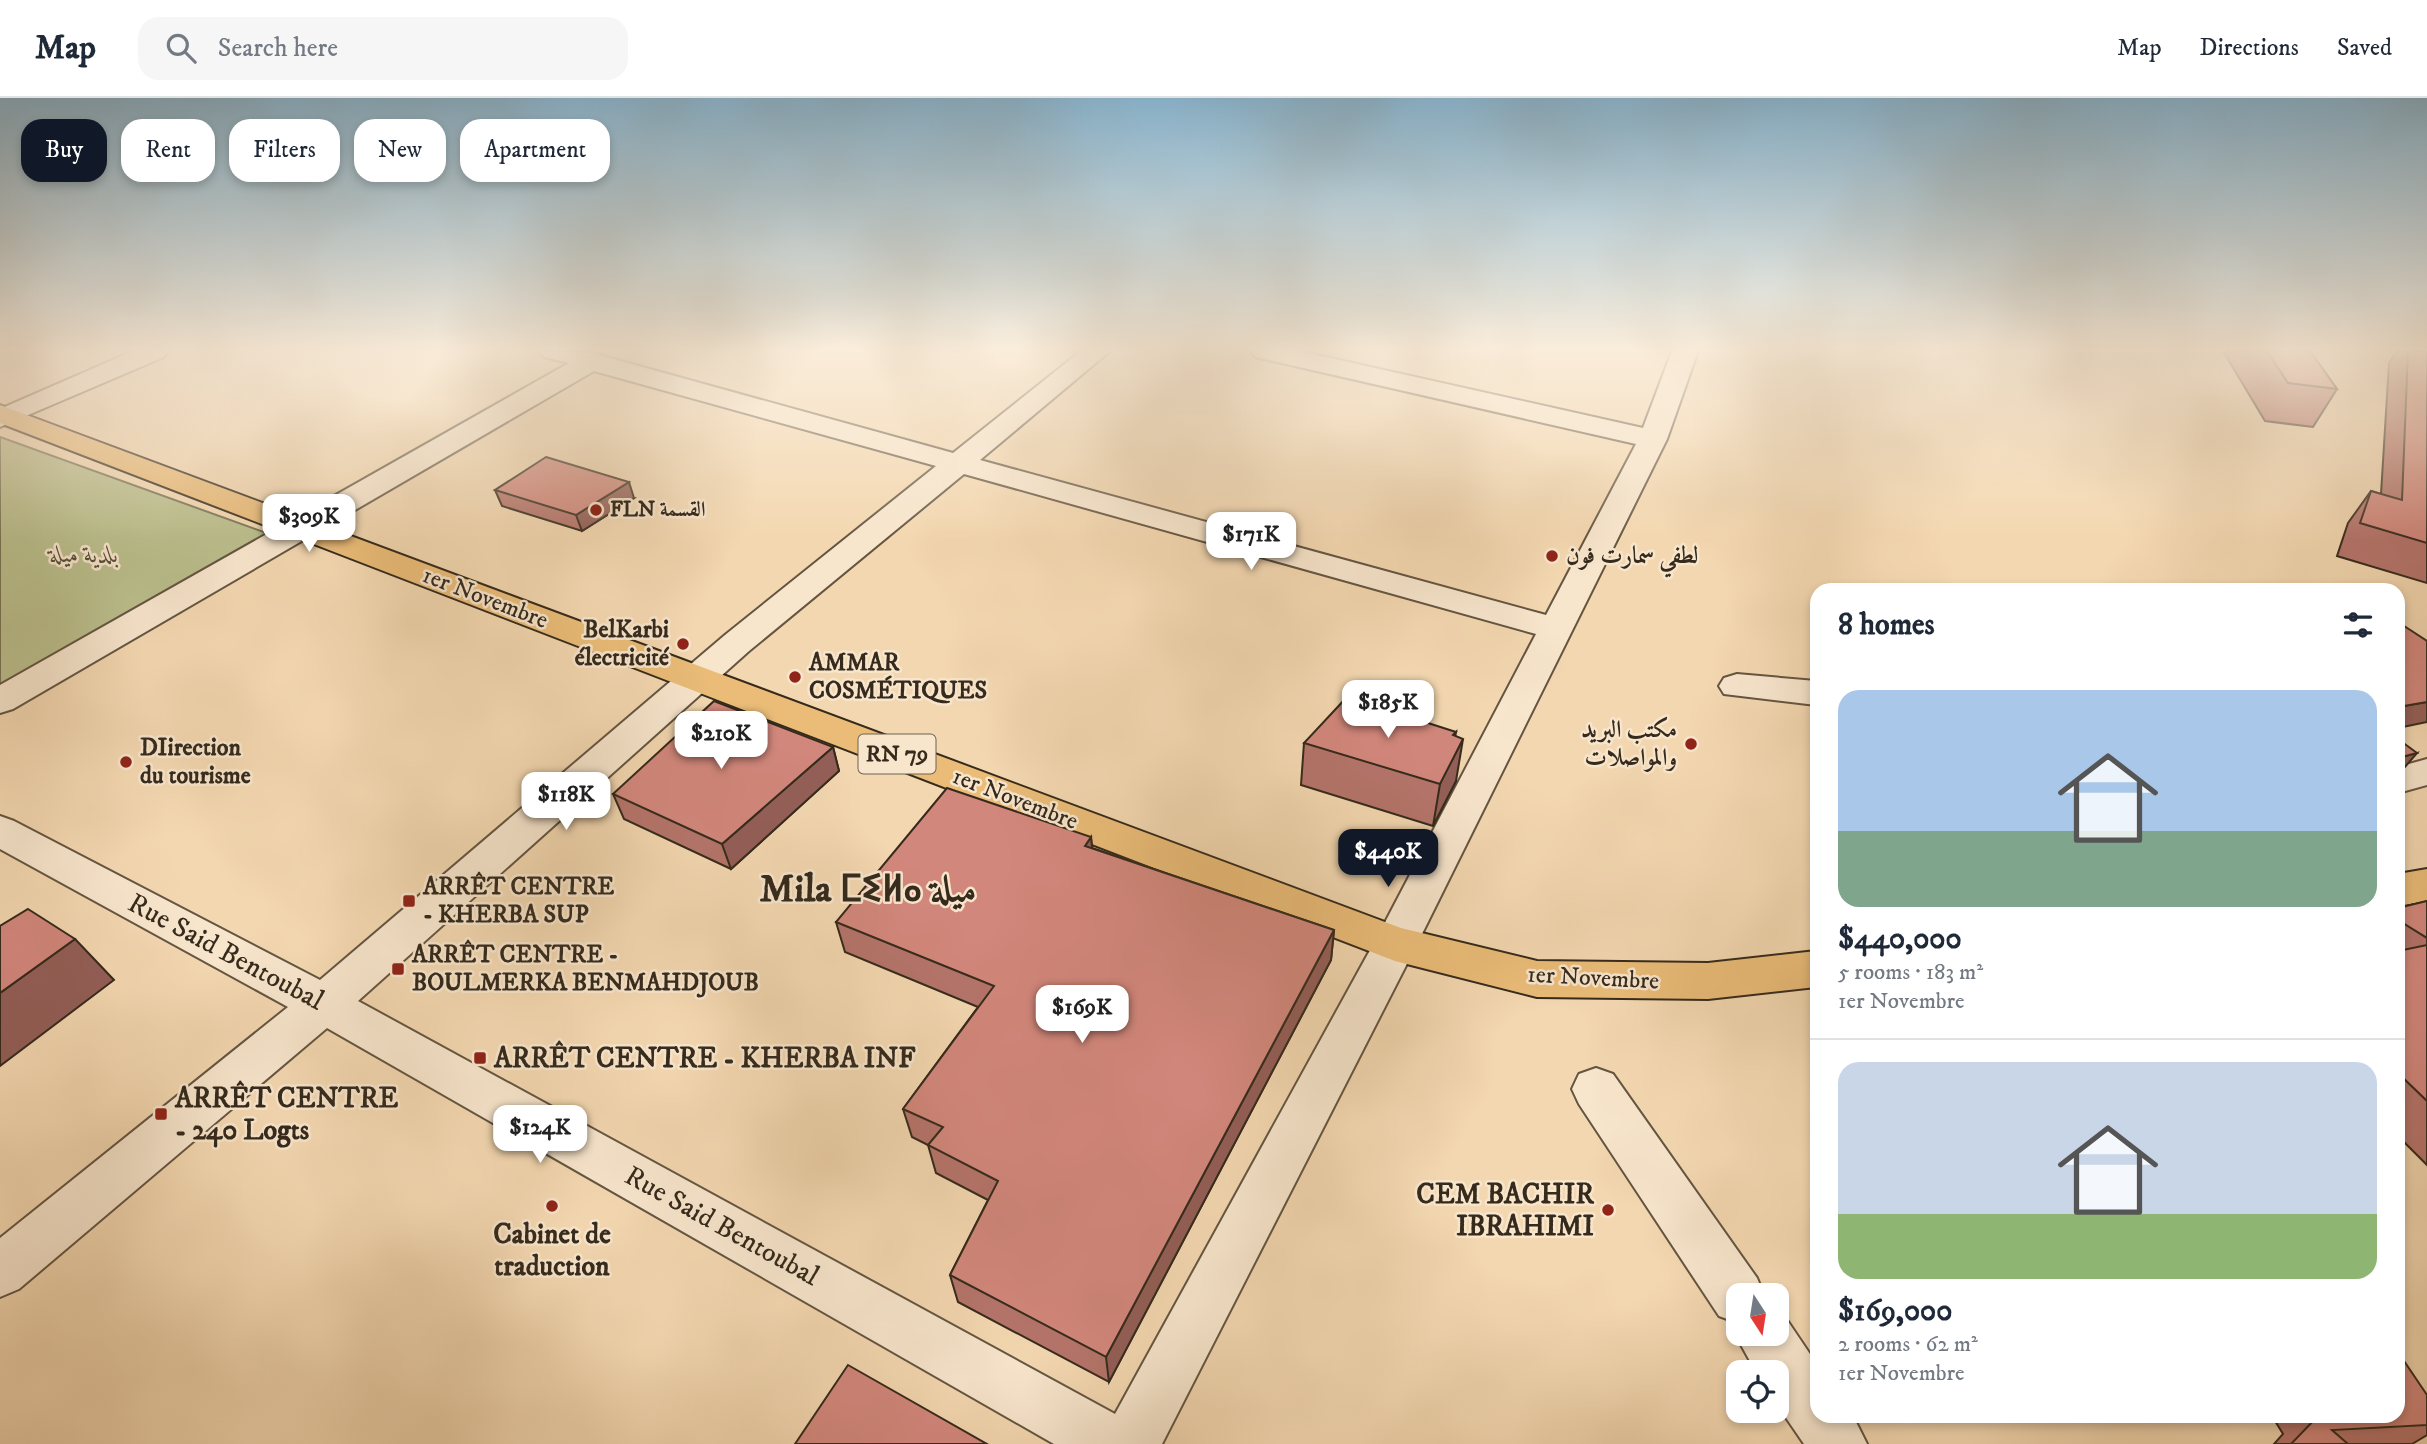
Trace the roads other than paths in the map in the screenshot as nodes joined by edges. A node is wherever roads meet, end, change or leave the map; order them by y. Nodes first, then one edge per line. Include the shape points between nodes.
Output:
1 (500, 414) edge
2 (782, 414) edge
3 (1020, 414) edge
4 (1542, 414) edge
5 (1662, 414) edge
6 (3, 416) edge
7 (1653, 439) junction
8 (959, 463) junction
9 (302, 528) junction
10 (1556, 629) junction
11 (696, 678) junction
12 (1737, 686) dead end
13 (1810, 692) edge
14 (0, 701) edge
15 (2427, 772) edge
16 (2405, 778) edge
17 (0, 831) edge
18 (2427, 886) edge
19 (2405, 889) edge
20 (1395, 944) junction
21 (1810, 970) edge
22 (324, 1004) junction
23 (1596, 1089) dead end
24 (0, 1270) edge
25 (1728, 1283) edge
26 (1771, 1346) edge
27 (1810, 1402) edge
28 (1824, 1423) edge
29 (1111, 1444) edge
30 (1131, 1444) edge
31 (1838, 1444) edge

1 - 9 street
2 - 8 street
3 - 8 street
4 - 7 street
5 - 7 street
6 - 9 main road, 1er Novembre / RN 79
7 - 10 street
8 - 10 street
8 - 11 street
9 - 11 main road, 1er Novembre / RN 79
9 - 14 street
10 - 20 street
11 - 20 main road, 1er Novembre / RN 79
11 - 22 street
12 - 13 street
15 - 16 street
17 - 22 street, Rue Said Bentoubal
18 - 19 main road
20 - 21 main road, 1er Novembre / RN 79 via 1537,979 1708,981
20 - 30 street
22 - 24 street
22 - 29 street, Rue Said Bentoubal
23 - 25 street
26 - 27 street
28 - 31 street

